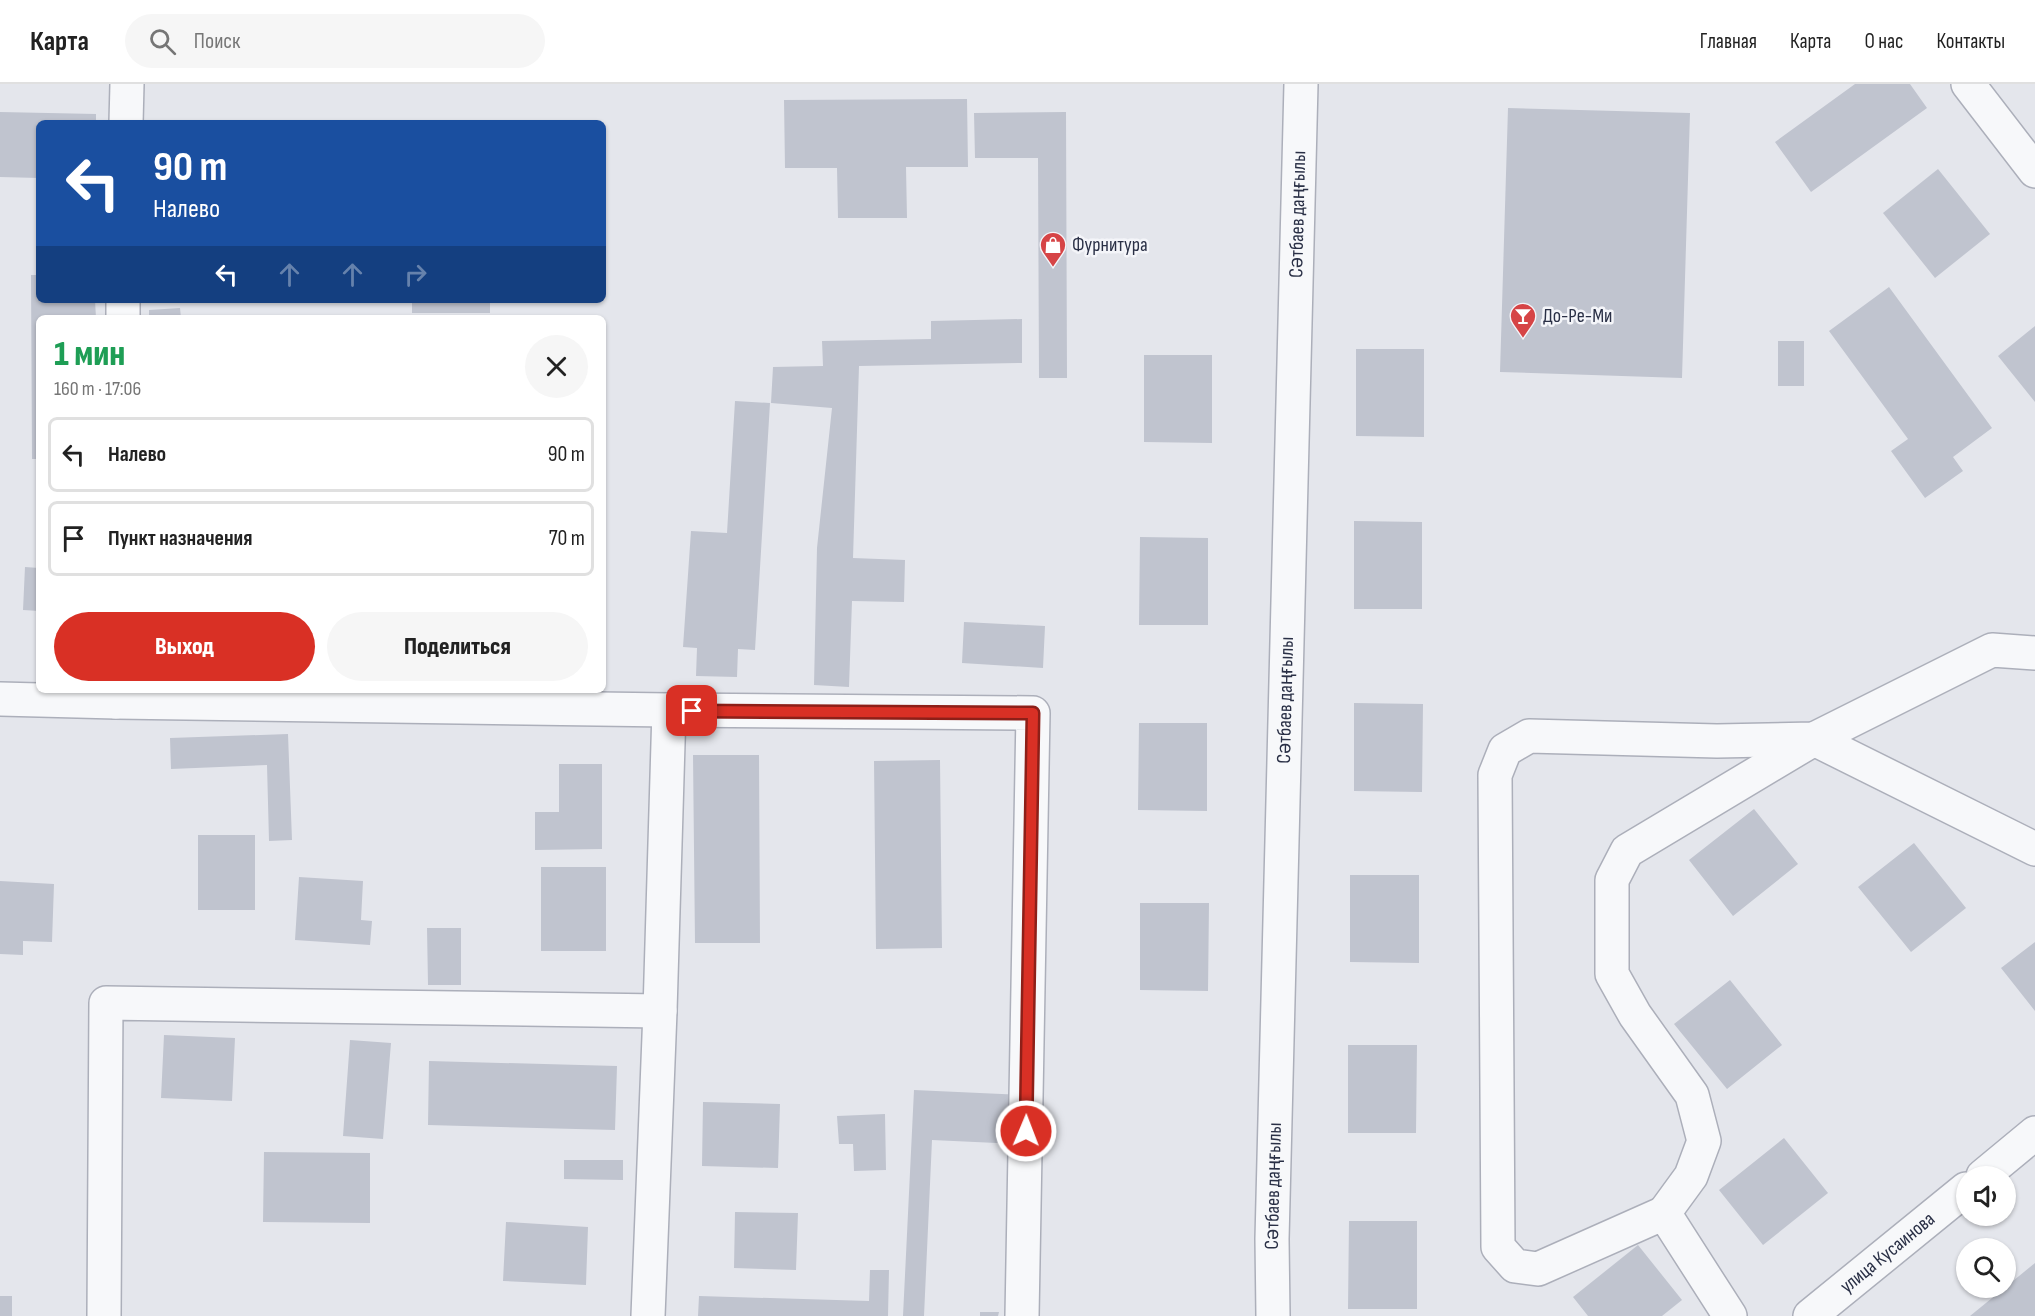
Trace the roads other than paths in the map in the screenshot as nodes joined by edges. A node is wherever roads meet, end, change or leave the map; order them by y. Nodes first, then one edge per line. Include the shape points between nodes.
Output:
1 (127, 84) edge
2 (1301, 84) edge
3 (1968, 84) edge
4 (126, 120) edge
5 (2035, 171) edge
6 (2035, 652) edge
7 (116, 696) edge
8 (0, 699) edge
9 (669, 710) junction
10 (1814, 739) junction
11 (2035, 849) edge
12 (660, 1011) junction
13 (2035, 1133) edge
14 (1995, 1166) edge
15 (1956, 1197) edge
16 (1664, 1213) junction
17 (104, 1316) edge
18 (648, 1316) edge
19 (1023, 1316) edge
20 (1273, 1316) edge
21 (1730, 1316) edge
22 (1810, 1316) edge

1 - 4 street
2 - 20 street, Сәтбаев даңғылы
3 - 5 street
6 - 10 street via 1992,650
7 - 8 street
7 - 9 street
9 - 12 street
9 - 19 street via 1033,713
10 - 11 street
10 - 16 street via 1628,851 1612,880 1612,974 1635,1015 1692,1095 1704,1141 1691,1176
10 - 16 street via 1717,741 1529,736 1505,750 1495,775 1498,1247 1515,1266 1538,1269
12 - 17 street via 106,1003
12 - 18 street
13 - 14 street
15 - 22 street, улица Кусаинова
16 - 21 street

